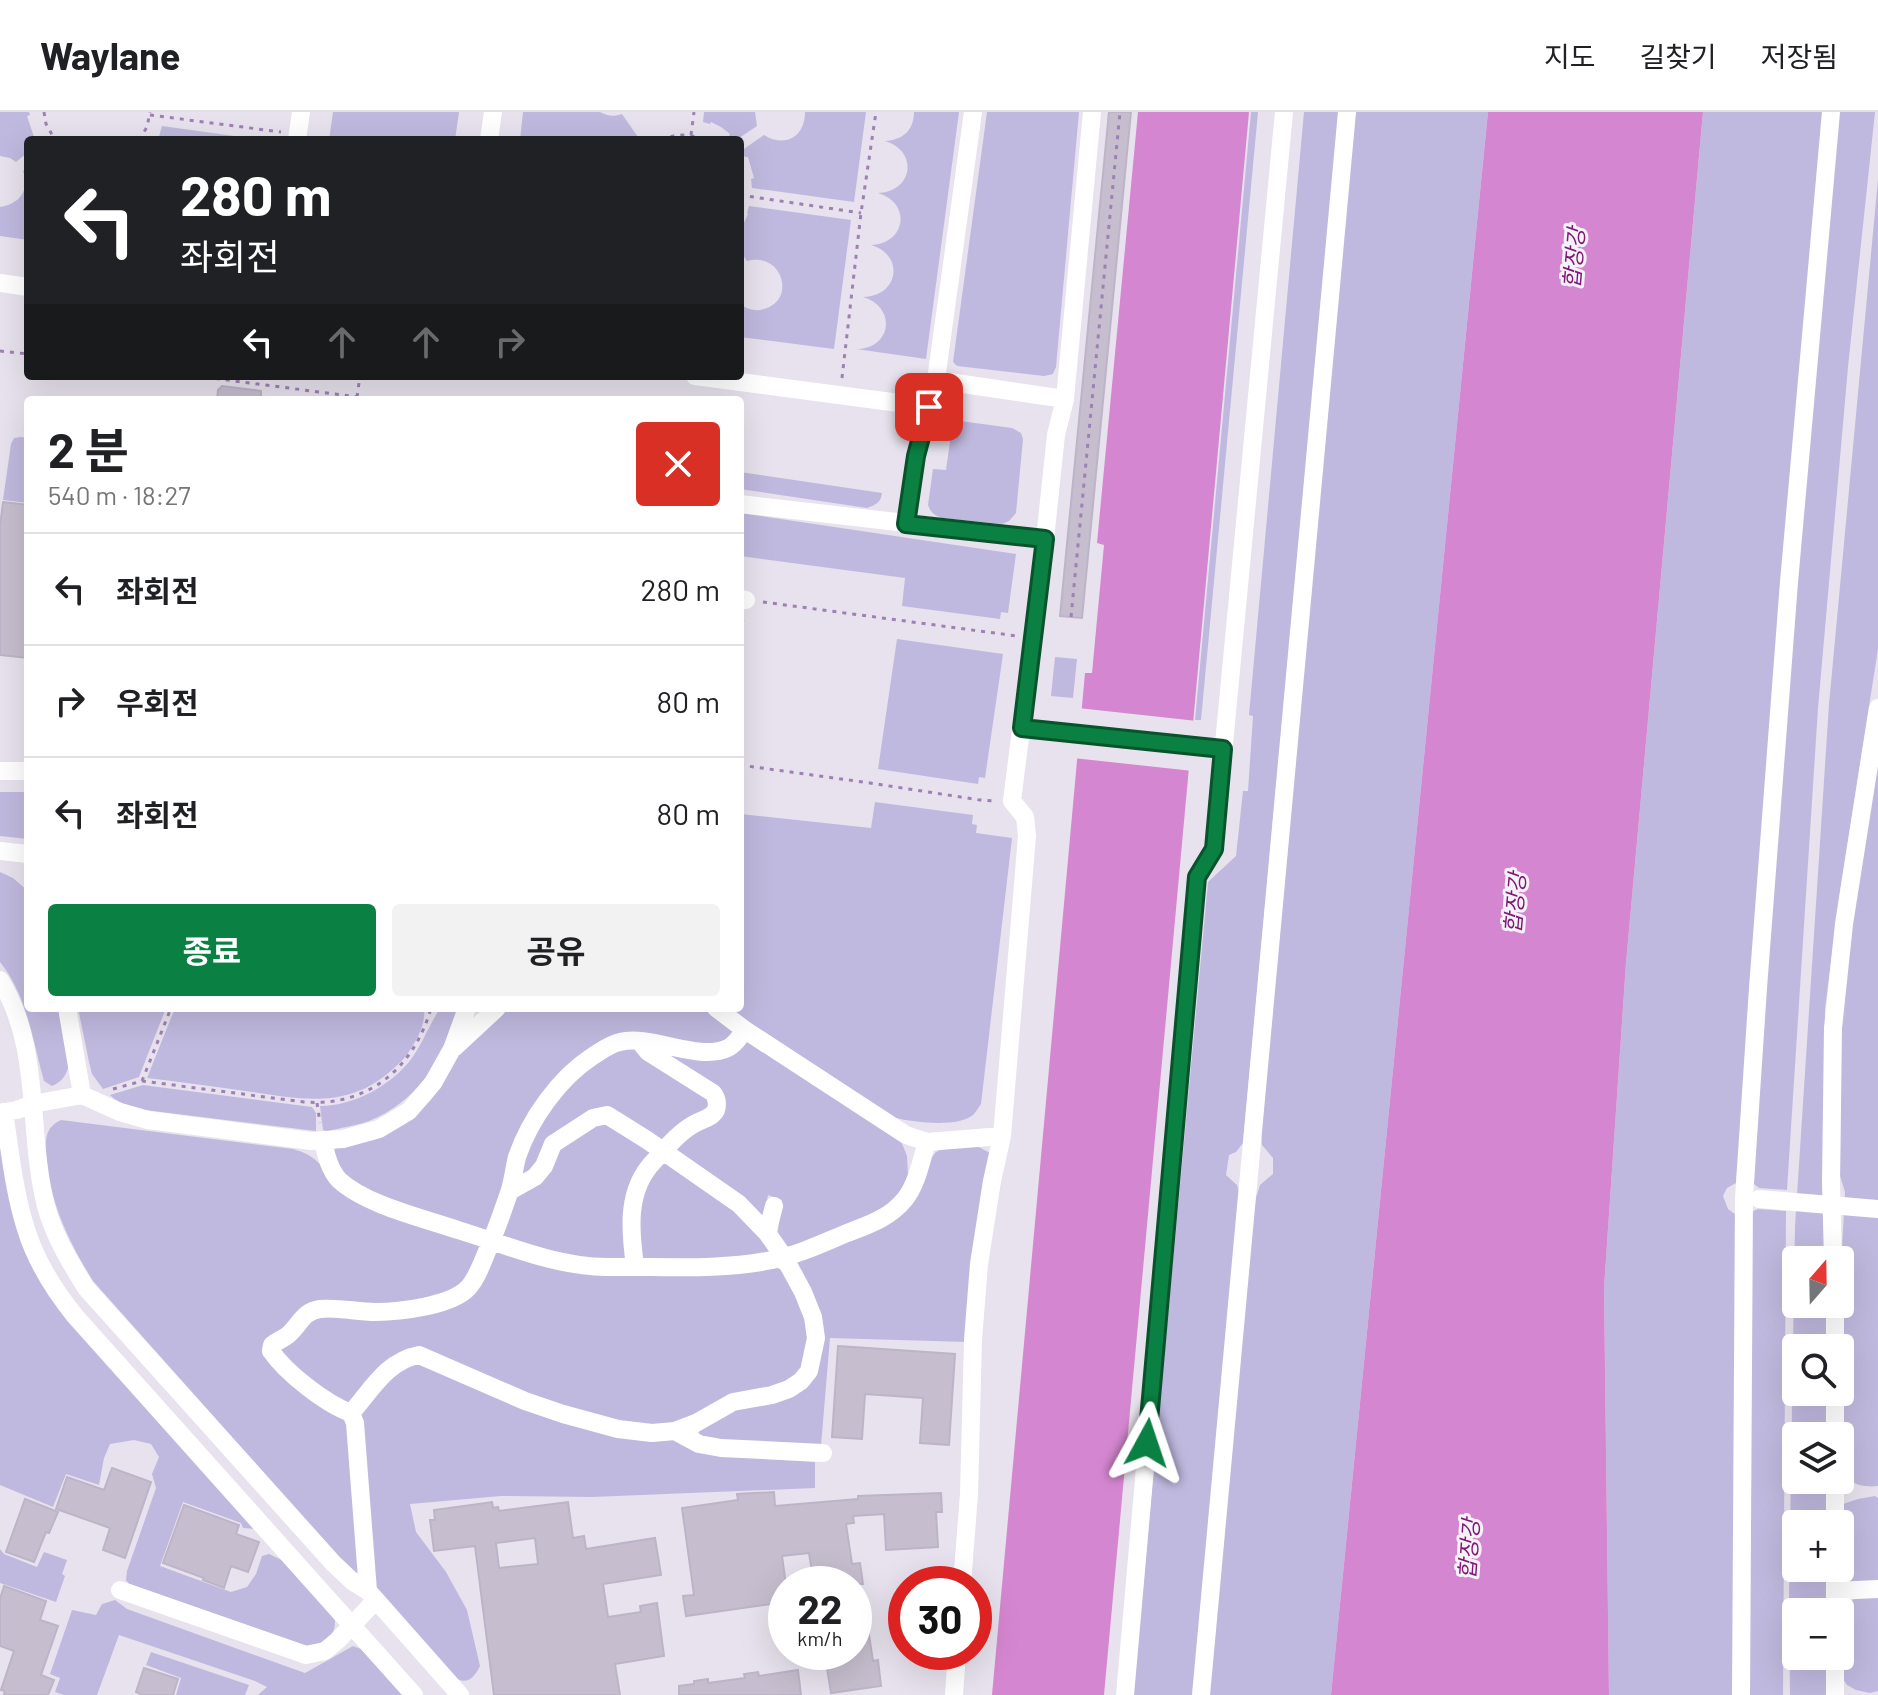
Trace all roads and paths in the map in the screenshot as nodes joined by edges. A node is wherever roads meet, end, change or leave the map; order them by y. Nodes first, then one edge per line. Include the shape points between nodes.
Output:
1 (44, 112) edge
2 (301, 112) edge
3 (493, 112) edge
4 (694, 112) edge
5 (876, 112) edge
6 (973, 112) edge
7 (1092, 112) edge
8 (1120, 112) edge
9 (1284, 112) edge
10 (1347, 112) edge
11 (1831, 112) edge
12 (150, 114) edge
13 (691, 135) junction
14 (53, 136) edge
15 (141, 136) edge
16 (291, 136) edge
17 (297, 136) edge
18 (490, 136) edge
19 (675, 136) edge
20 (694, 136) edge
21 (744, 196) edge
22 (861, 213) junction
23 (0, 283) edge
24 (24, 286) edge
25 (0, 351) edge
26 (24, 354) edge
27 (227, 380) edge
28 (726, 380) edge
29 (936, 380) junction
30 (840, 395) junction
31 (349, 396) edge
32 (1065, 399) junction
33 (929, 407) junction
34 (744, 504) edge
35 (906, 524) junction
36 (1045, 539) junction
37 (744, 600) edge
38 (1071, 617) dead end
39 (997, 634) dead end
40 (1878, 708) edge
41 (1022, 728) junction
42 (1223, 749) junction
43 (744, 766) edge
44 (0, 771) edge
45 (24, 771) edge
46 (980, 800) dead end
47 (0, 851) edge
48 (24, 854) edge
49 (0, 980) edge
50 (68, 1012) edge
51 (169, 1012) edge
52 (430, 1012) edge
53 (466, 1012) edge
54 (493, 1012) edge
55 (721, 1012) edge
56 (745, 1030) junction
57 (640, 1042) junction
58 (452, 1049) junction
59 (142, 1081) junction
60 (82, 1095) junction
61 (33, 1104) junction
62 (2, 1112) edge
63 (1002, 1136) junction
64 (323, 1141) junction
65 (927, 1142) junction
66 (663, 1151) junction
67 (510, 1191) junction
68 (1752, 1198) junction
69 (774, 1206) dead end
70 (1878, 1209) edge
71 (767, 1233) junction
72 (491, 1241) junction
73 (1833, 1246) edge
74 (784, 1257) junction
75 (635, 1266) junction
76 (351, 1413) junction
77 (675, 1431) junction
78 (823, 1453) dead end
79 (963, 1566) edge
80 (1835, 1582) edge
81 (1878, 1589) edge
82 (120, 1590) dead end
83 (1835, 1591) junction
84 (372, 1596) junction
85 (1835, 1598) edge
86 (352, 1626) junction
87 (956, 1670) edge
88 (1836, 1670) edge
89 (414, 1695) edge
90 (460, 1695) edge
91 (954, 1695) edge
92 (1125, 1695) edge
93 (1201, 1695) edge
94 (1741, 1695) edge
95 (1837, 1695) edge

1 - 14 path
2 - 17 street
3 - 18 street
4 - 13 path
5 - 22 path
6 - 29 street
7 - 32 street
8 - 38 path
9 - 42 street
10 - 93 street
11 - 68 street via 1758,988
12 - 15 path
12 - 16 path
13 - 19 path
13 - 20 path
21 - 22 path
22 - 30 path
23 - 24 street
25 - 26 path
27 - 31 path
28 - 30 street
29 - 32 street
29 - 33 street
30 - 33 street
32 - 36 street
33 - 35 street
34 - 35 street
35 - 36 street
36 - 41 street
37 - 39 path
40 - 73 street via 1833,1028
41 - 42 street
41 - 63 street via 1012,801 1025,817 1027,836
42 - 92 street via 1214,849 1197,877
43 - 46 path
44 - 45 street
47 - 48 street
49 - 61 street via 24,1037
50 - 60 street
51 - 59 path
52 - 59 path via 409,1058 382,1082 347,1099 326,1104
53 - 58 street
54 - 58 street
55 - 56 street
56 - 57 street via 735,1043 718,1051
56 - 65 street via 896,1129
57 - 66 street via 717,1099 713,1114
57 - 67 street via 610,1046 565,1080 523,1143
58 - 64 street via 409,1111 379,1129
59 - 60 path
60 - 61 street
60 - 64 street via 148,1120
61 - 62 street
61 - 84 street via 47,1208 60,1244 86,1288 333,1563
62 - 86 street via 26,1231 55,1291
63 - 65 street
63 - 79 street via 978,1279
64 - 72 street via 337,1178 353,1190
65 - 74 street via 907,1197 895,1209 876,1222
66 - 67 street via 600,1115 553,1144 535,1177
66 - 71 street via 739,1204
66 - 75 street via 638,1185 631,1225
67 - 72 street
68 - 70 street, bridge
68 - 94 street
69 - 71 street
71 - 74 street
72 - 75 street via 558,1262
72 - 76 street via 472,1283 456,1296 374,1312 319,1309 307,1313 272,1345 277,1359 321,1398
74 - 75 street via 735,1266
74 - 77 street via 813,1317 816,1338 809,1371 789,1389 733,1402
76 - 77 street via 389,1369 419,1355 563,1414 618,1429
76 - 84 street
77 - 78 street via 721,1448
80 - 83 street
81 - 83 street
82 - 86 street via 306,1655 325,1651
83 - 85 street
84 - 86 street
84 - 90 street
86 - 89 street
87 - 91 street
88 - 95 street

